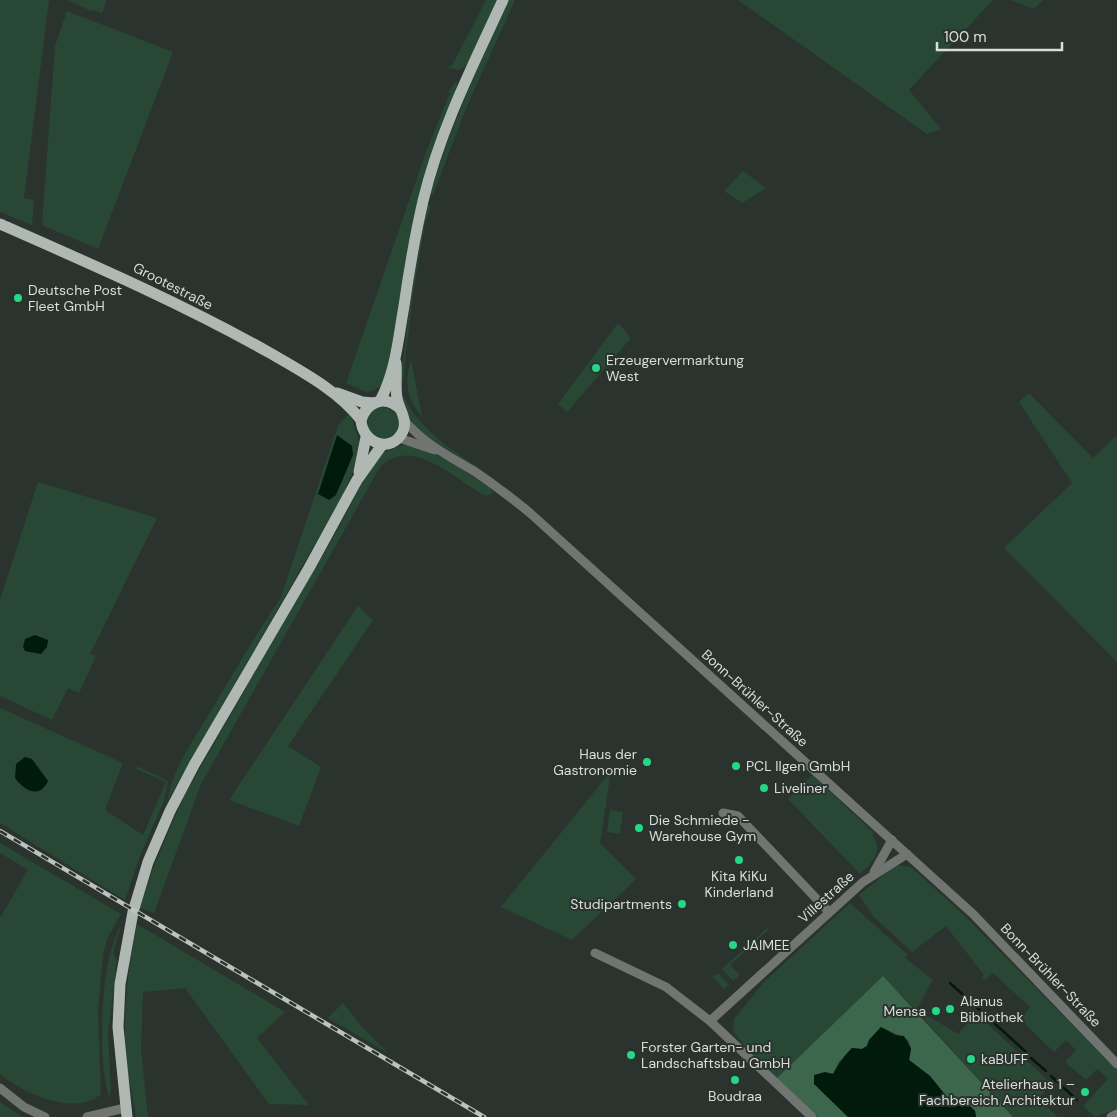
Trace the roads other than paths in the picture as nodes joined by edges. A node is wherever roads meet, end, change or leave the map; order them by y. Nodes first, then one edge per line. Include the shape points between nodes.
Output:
1 (504, 0) edge
2 (0, 224) edge
3 (396, 359) junction
4 (325, 387) junction
5 (377, 402) junction
6 (403, 416) junction
7 (361, 420) junction
8 (366, 437) junction
9 (399, 438) junction
10 (382, 445) junction
11 (444, 454) junction
12 (357, 480) junction
13 (723, 813) dead end
14 (892, 840) junction
15 (907, 854) junction
16 (872, 875) junction
17 (829, 912) junction
18 (595, 954) dead end
19 (710, 1022) junction
20 (1117, 1064) edge
21 (0, 1088) edge
22 (126, 1112) edge
23 (1117, 1114) edge
24 (44, 1116) edge
25 (56, 1117) edge
26 (87, 1117) edge
27 (812, 1117) edge
28 (1111, 1117) edge

1 - 3 main road via 456,103 434,163 412,256
2 - 4 main road, Grootestraße via 188,310
3 - 5 main road
3 - 6 main road via 396,397
4 - 5 main road, Grootestraße via 362,402
4 - 7 main road, Grootestraße
5 - 6 main road via 392,402
5 - 7 main road via 368,407
6 - 9 main road via 404,430
6 - 11 street, Bonn-Brühler-Straße via 412,430
7 - 8 main road
8 - 10 main road
8 - 12 main road
9 - 10 main road
9 - 11 street, Bonn-Brühler-Straße
10 - 12 main road
11 - 14 street, Bonn-Brühler-Straße via 491,483 530,513
12 - 22 main road via 194,764 148,862 133,912 120,984 118,1027
13 - 17 street via 738,816
14 - 15 street, Bonn-Brühler-Straße
14 - 16 street, Villestraße
15 - 16 street, Villestraße
15 - 20 street, Bonn-Brühler-Straße via 973,914
16 - 17 street, Villestraße
17 - 19 street, Villestraße
18 - 19 street via 666,988
19 - 27 street
21 - 24 street via 24,1107
22 - 26 street
23 - 28 street
24 - 25 street

